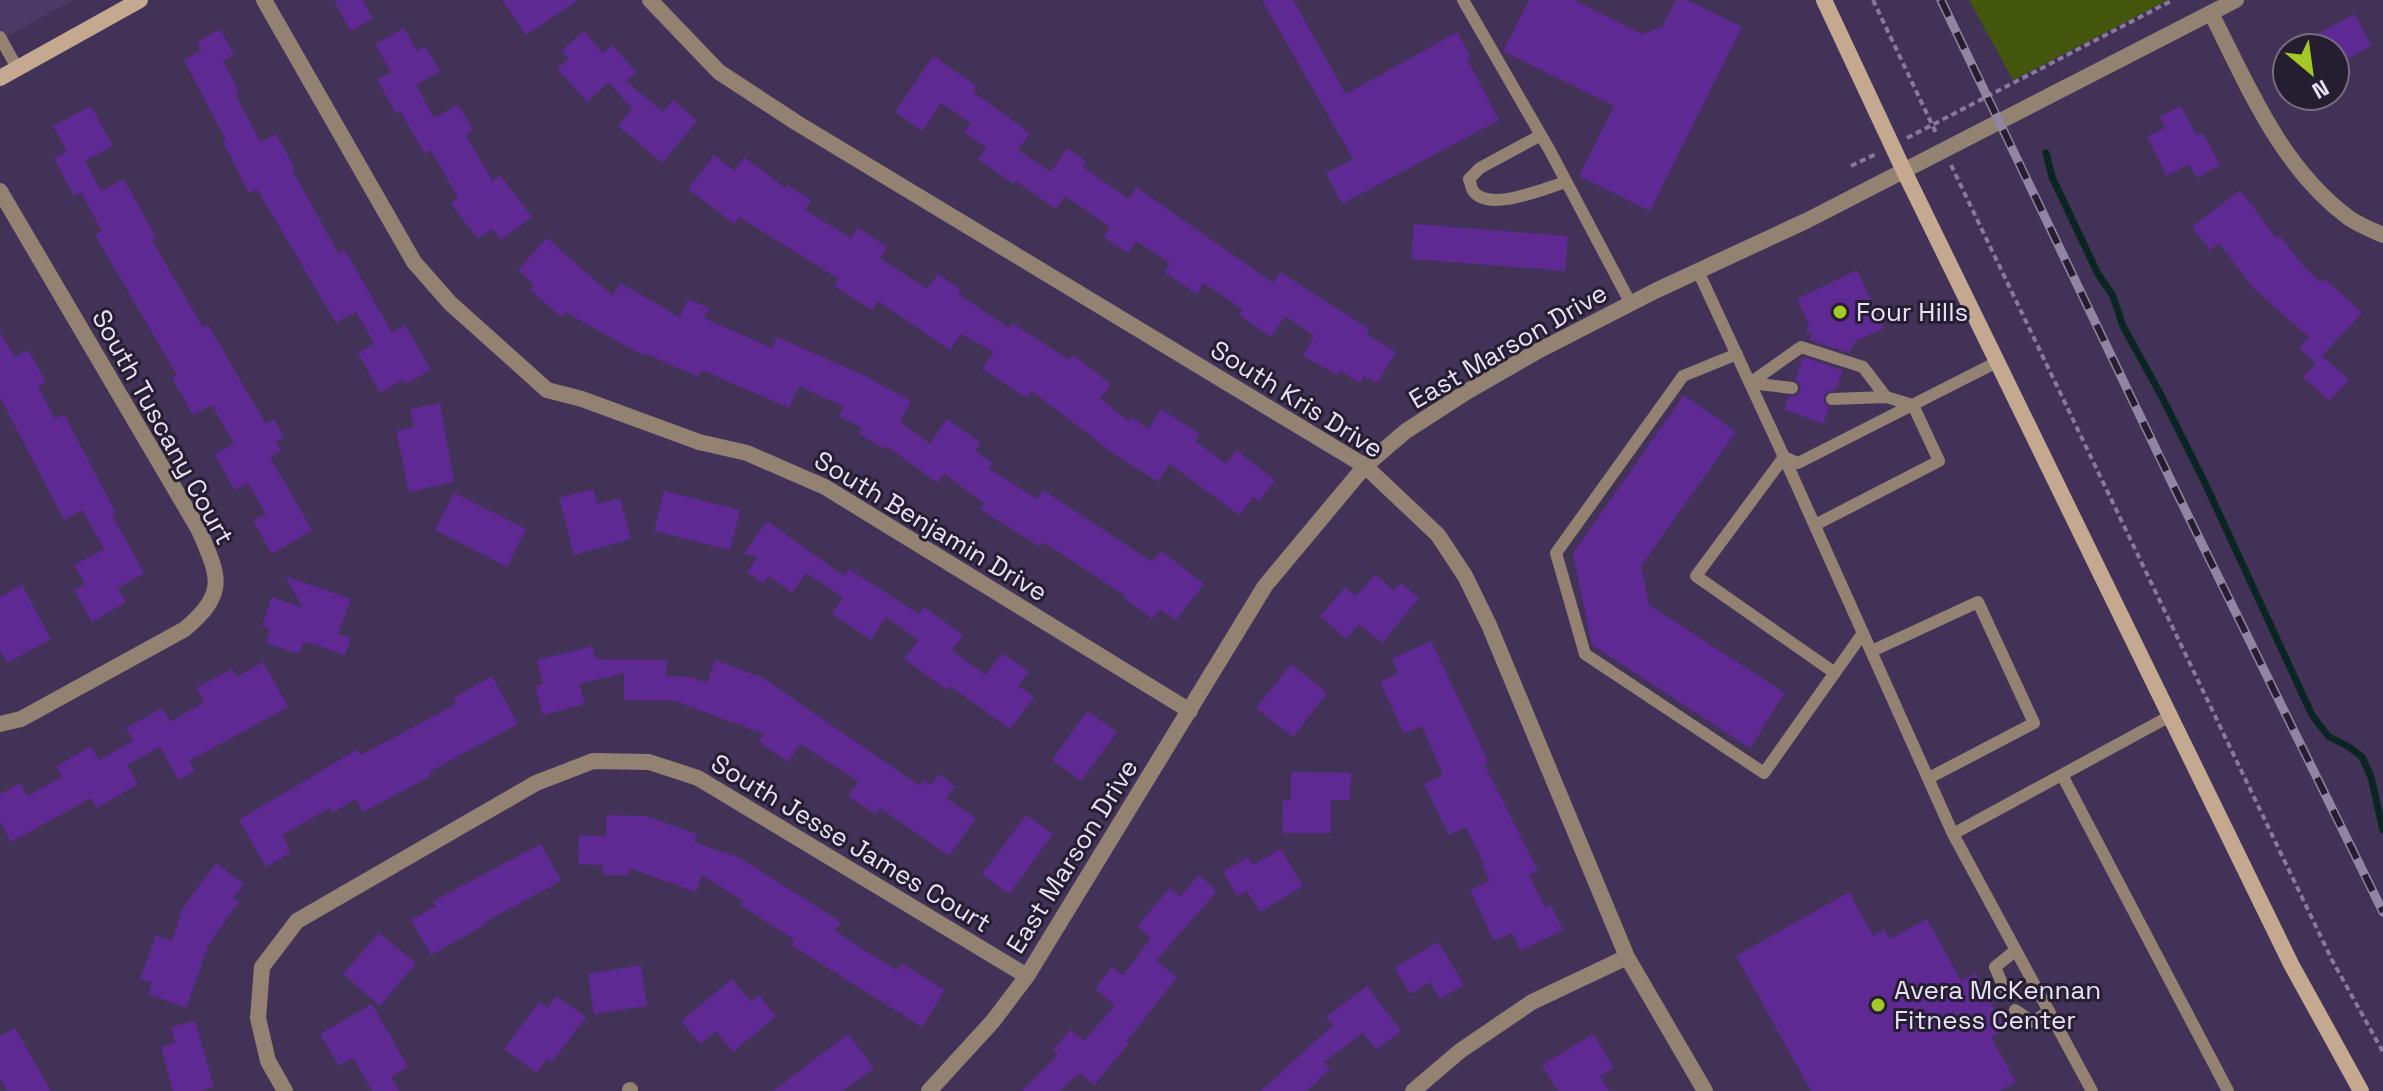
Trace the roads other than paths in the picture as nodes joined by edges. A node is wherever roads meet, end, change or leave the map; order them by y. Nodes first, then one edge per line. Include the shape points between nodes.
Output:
1 (140, 0) edge
2 (264, 0) edge
3 (650, 0) edge
4 (1463, 0) edge
5 (1824, 0) edge
6 (2236, 0) edge
7 (2211, 13) junction
8 (0, 37) edge
9 (17, 68) junction
10 (0, 78) edge
11 (1541, 135) junction
12 (1904, 171) junction
13 (1566, 182) junction
14 (0, 191) edge
15 (2383, 235) edge
16 (1698, 271) junction
17 (1631, 304) junction
18 (1737, 354) junction
19 (1997, 362) junction
20 (1750, 383) junction
21 (1792, 388) dead end
22 (1886, 397) junction
23 (1832, 399) dead end
24 (1913, 405) junction
25 (1784, 457) junction
26 (1365, 466) junction
27 (1815, 525) junction
28 (1863, 633) junction
29 (1872, 651) junction
30 (1835, 673) junction
31 (1190, 711) junction
32 (2170, 716) junction
33 (0, 724) edge
34 (2062, 775) junction
35 (1929, 778) junction
36 (1953, 834) junction
37 (2016, 950) junction
38 (1627, 957) junction
39 (1027, 976) junction
40 (2004, 988) dead end
41 (2015, 1010) dead end
42 (2049, 1011) junction
43 (285, 1091) edge
44 (929, 1091) edge
45 (1413, 1091) edge
46 (1705, 1091) edge
47 (2092, 1091) edge
48 (2228, 1091) edge
49 (2361, 1091) edge

1 - 9 main road
2 - 31 street, South Benjamin Drive via 414,262 450,303 547,390 747,453 825,487
3 - 26 street, South Kris Drive via 719,72 797,123
4 - 11 lane
5 - 12 main road
6 - 7 street, East Marson Drive
7 - 12 street, East Marson Drive
7 - 15 street via 2284,150 2351,220
8 - 9 lane
9 - 10 main road
11 - 13 lane
11 - 13 lane via 1480,168 1469,179 1474,192 1488,201 1500,200
12 - 16 street, East Marson Drive
12 - 19 main road
13 - 17 lane
14 - 33 street, South Tuscany Court via 199,530 216,570 207,610 185,629 21,719
16 - 17 street, East Marson Drive
16 - 18 lane
17 - 26 street, East Marson Drive via 1468,391 1406,431
18 - 20 lane
18 - 30 lane via 1683,376 1556,553 1585,654 1764,773
19 - 24 lane
19 - 32 main road
20 - 21 lane
20 - 22 lane via 1801,347 1863,367
20 - 25 lane
22 - 23 lane
22 - 24 lane
24 - 25 lane via 1798,463
24 - 27 lane via 1939,461
25 - 27 lane
25 - 30 lane via 1696,576
26 - 31 street, East Marson Drive via 1265,586
26 - 38 street, South Kris Drive via 1438,535 1465,576
27 - 28 lane
28 - 29 lane
28 - 30 lane
29 - 35 lane
29 - 35 lane via 1978,602 2034,723
31 - 39 street, East Marson Drive
32 - 34 lane
32 - 49 main road via 2291,964
34 - 36 lane
34 - 48 lane
35 - 36 lane
36 - 37 lane
37 - 40 lane via 1995,967
37 - 42 lane
38 - 45 street via 1532,1002
38 - 46 street, South Kris Drive
39 - 43 street, South Jesse James Court via 698,778 649,762 593,761 536,783 297,921 262,967 258,1018 268,1061
39 - 44 street, East Marson Drive
41 - 42 lane via 2033,1022
42 - 47 lane

